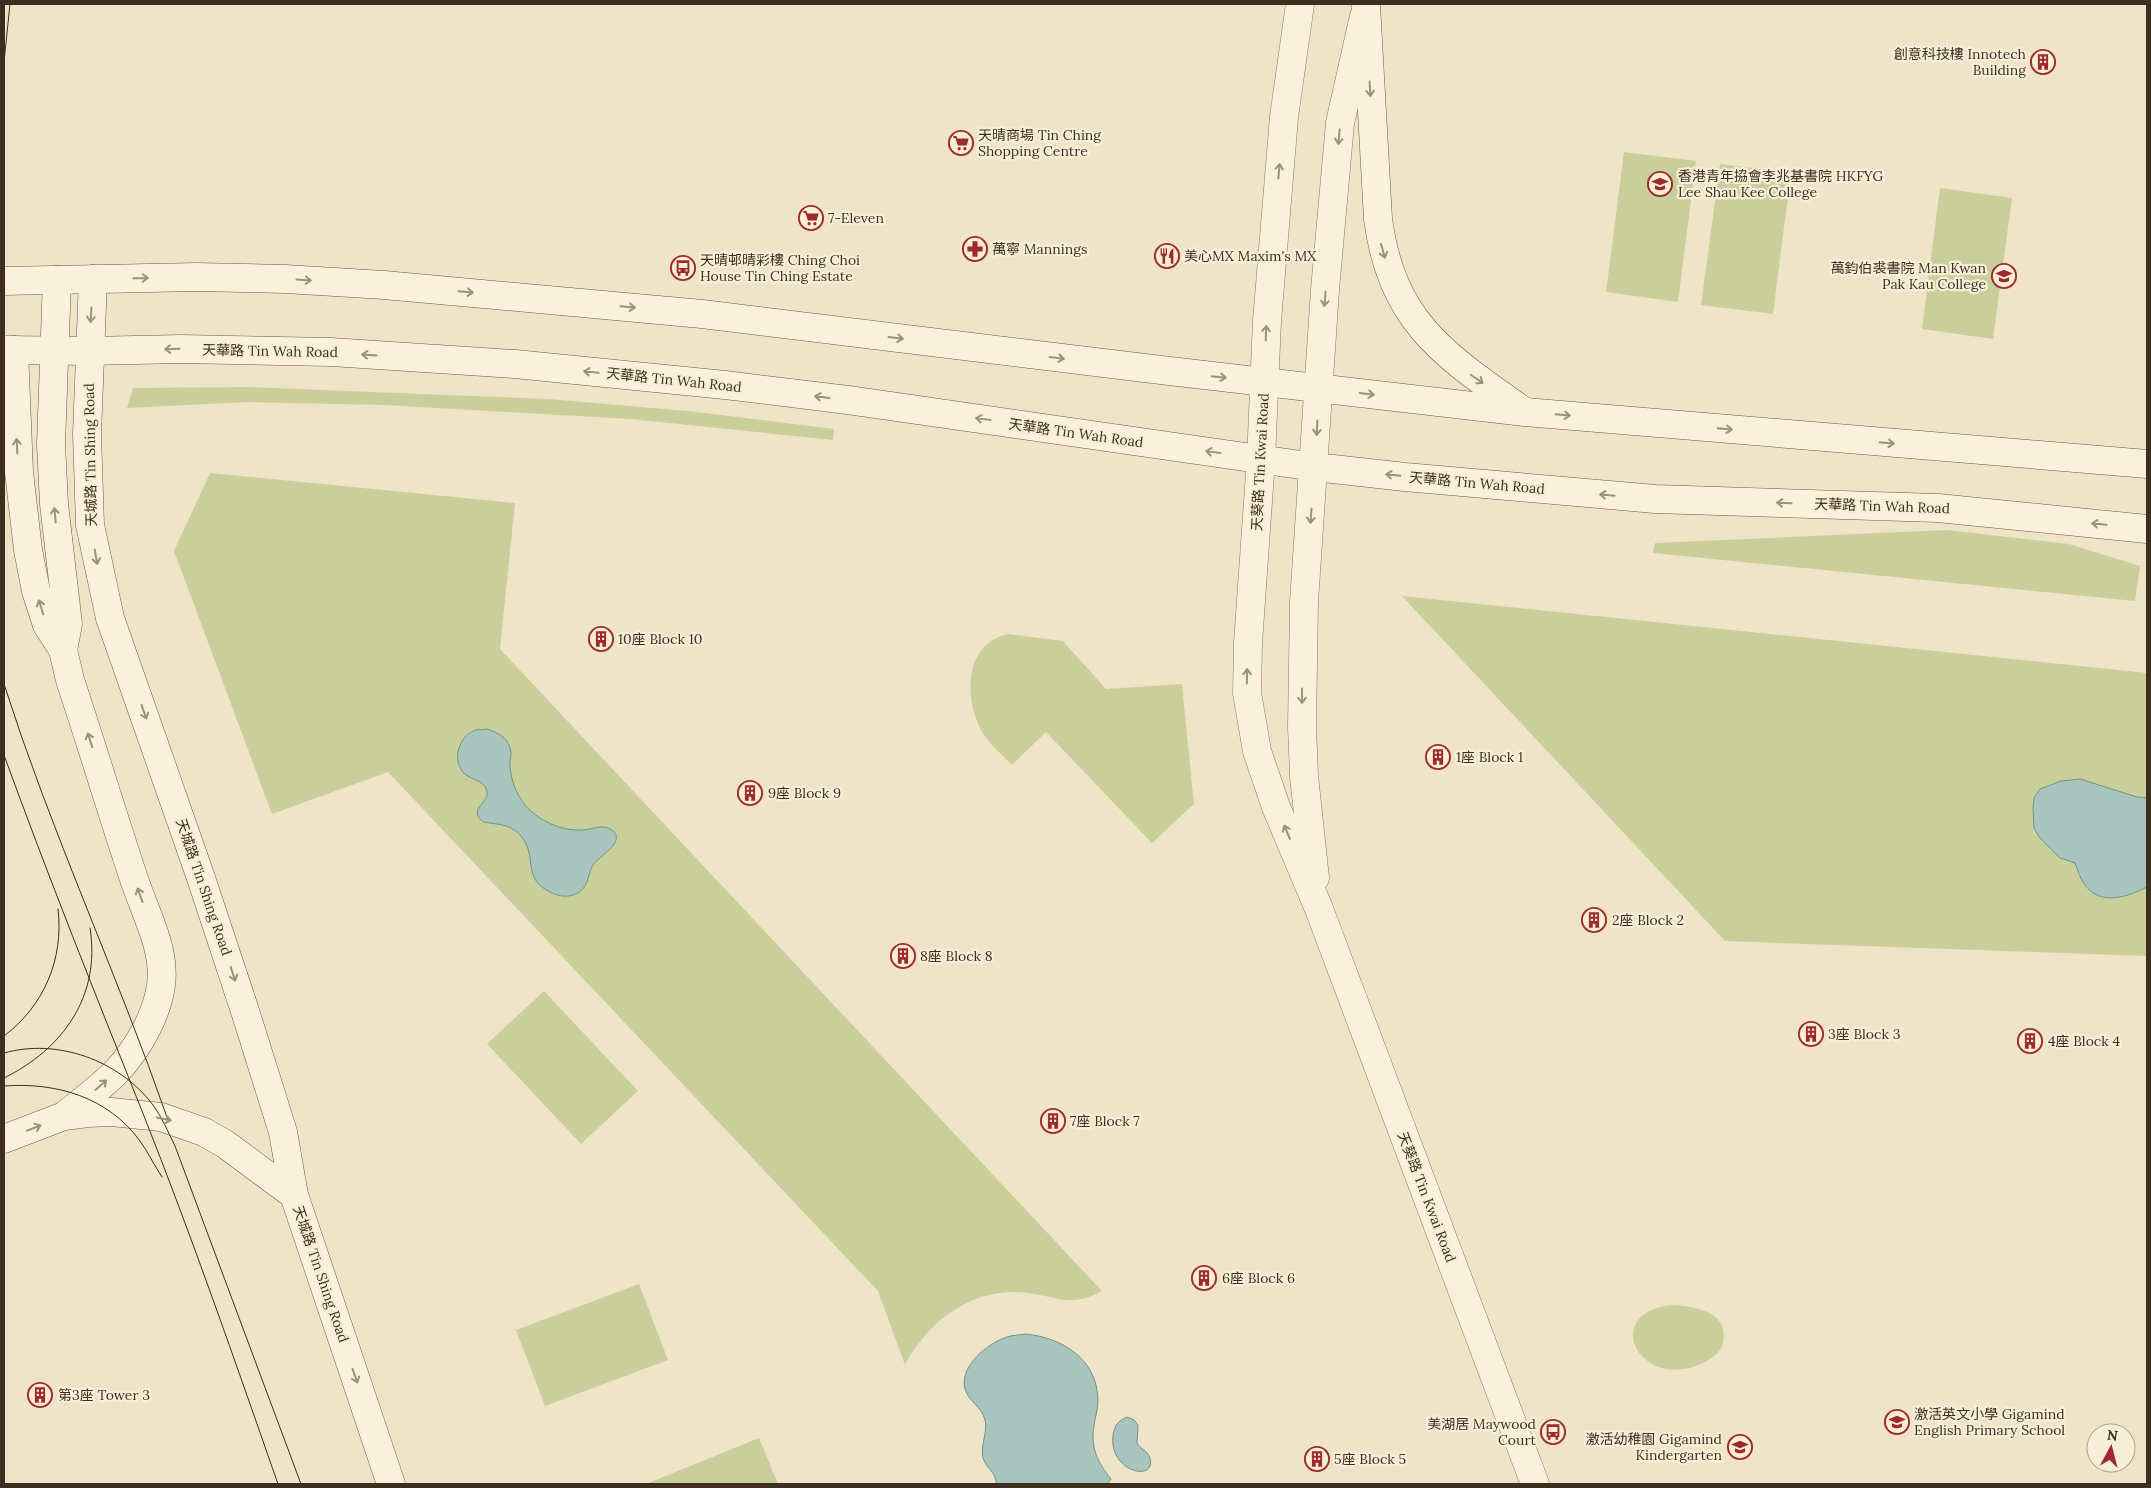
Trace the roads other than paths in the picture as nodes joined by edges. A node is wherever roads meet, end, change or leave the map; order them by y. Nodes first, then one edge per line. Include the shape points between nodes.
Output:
1 (1300, 4) edge
2 (1366, 5) edge
3 (92, 278) junction
4 (57, 280) junction
5 (4, 281) edge
6 (9, 350) edge
7 (54, 350) junction
8 (89, 351) junction
9 (1264, 382) junction
10 (1319, 388) junction
11 (1525, 412) junction
12 (1261, 459) junction
13 (2147, 464) edge
14 (1315, 467) junction
15 (2147, 529) edge
16 (63, 650) junction
17 (1319, 909) junction
18 (64, 1116) junction
19 (4, 1139) edge
20 (294, 1195) junction
21 (391, 1484) edge
22 (1536, 1484) edge

9 -> 1 main road, 天葵路 Tin Kwai Road via 1284,117
2 -> 10 main road, 天葵路 Tin Kwai Road via 1340,123
2 -> 11 main road via 1378,219 1389,269 1414,319 1435,343 1458,365
3 - 4 main road
3 -> 8 main road, 天城路 Tin Shing Road
3 -> 9 main road via 275,278 384,285 702,314
4 - 5 main road
4 - 7 main road
6 - 7 main road, 天華路 Tin Wah Road
16 -> 6 main road via 47,625 28,550
7 - 8 main road, 天華路 Tin Wah Road
16 -> 7 main road via 68,624 54,504
12 -> 8 main road, 天華路 Tin Wah Road via 839,399 515,364 331,352
8 -> 20 main road, 天城路 Tin Shing Road via 90,525 110,618 245,1010 283,1132
9 - 10 main road
9 - 12 main road, 天葵路 Tin Kwai Road
10 -> 11 main road
10 -> 14 main road, 天葵路 Tin Kwai Road
11 -> 13 main road
12 - 14 main road, 天華路 Tin Wah Road
17 -> 12 main road, 天葵路 Tin Kwai Road via 1276,807 1257,751 1247,693
15 -> 14 main road, 天華路 Tin Wah Road via 1938,508 1655,499
14 -> 17 main road, 天葵路 Tin Kwai Road via 1304,602 1302,727 1304,776
18 -> 16 main road via 116,1072 139,1040 155,1009 161,985 157,940 135,881
17 - 22 main road, 天葵路 Tin Kwai Road
19 -> 18 main road
18 -> 20 main road via 111,1112 167,1119 204,1132 225,1144
20 -> 21 main road, 天城路 Tin Shing Road

